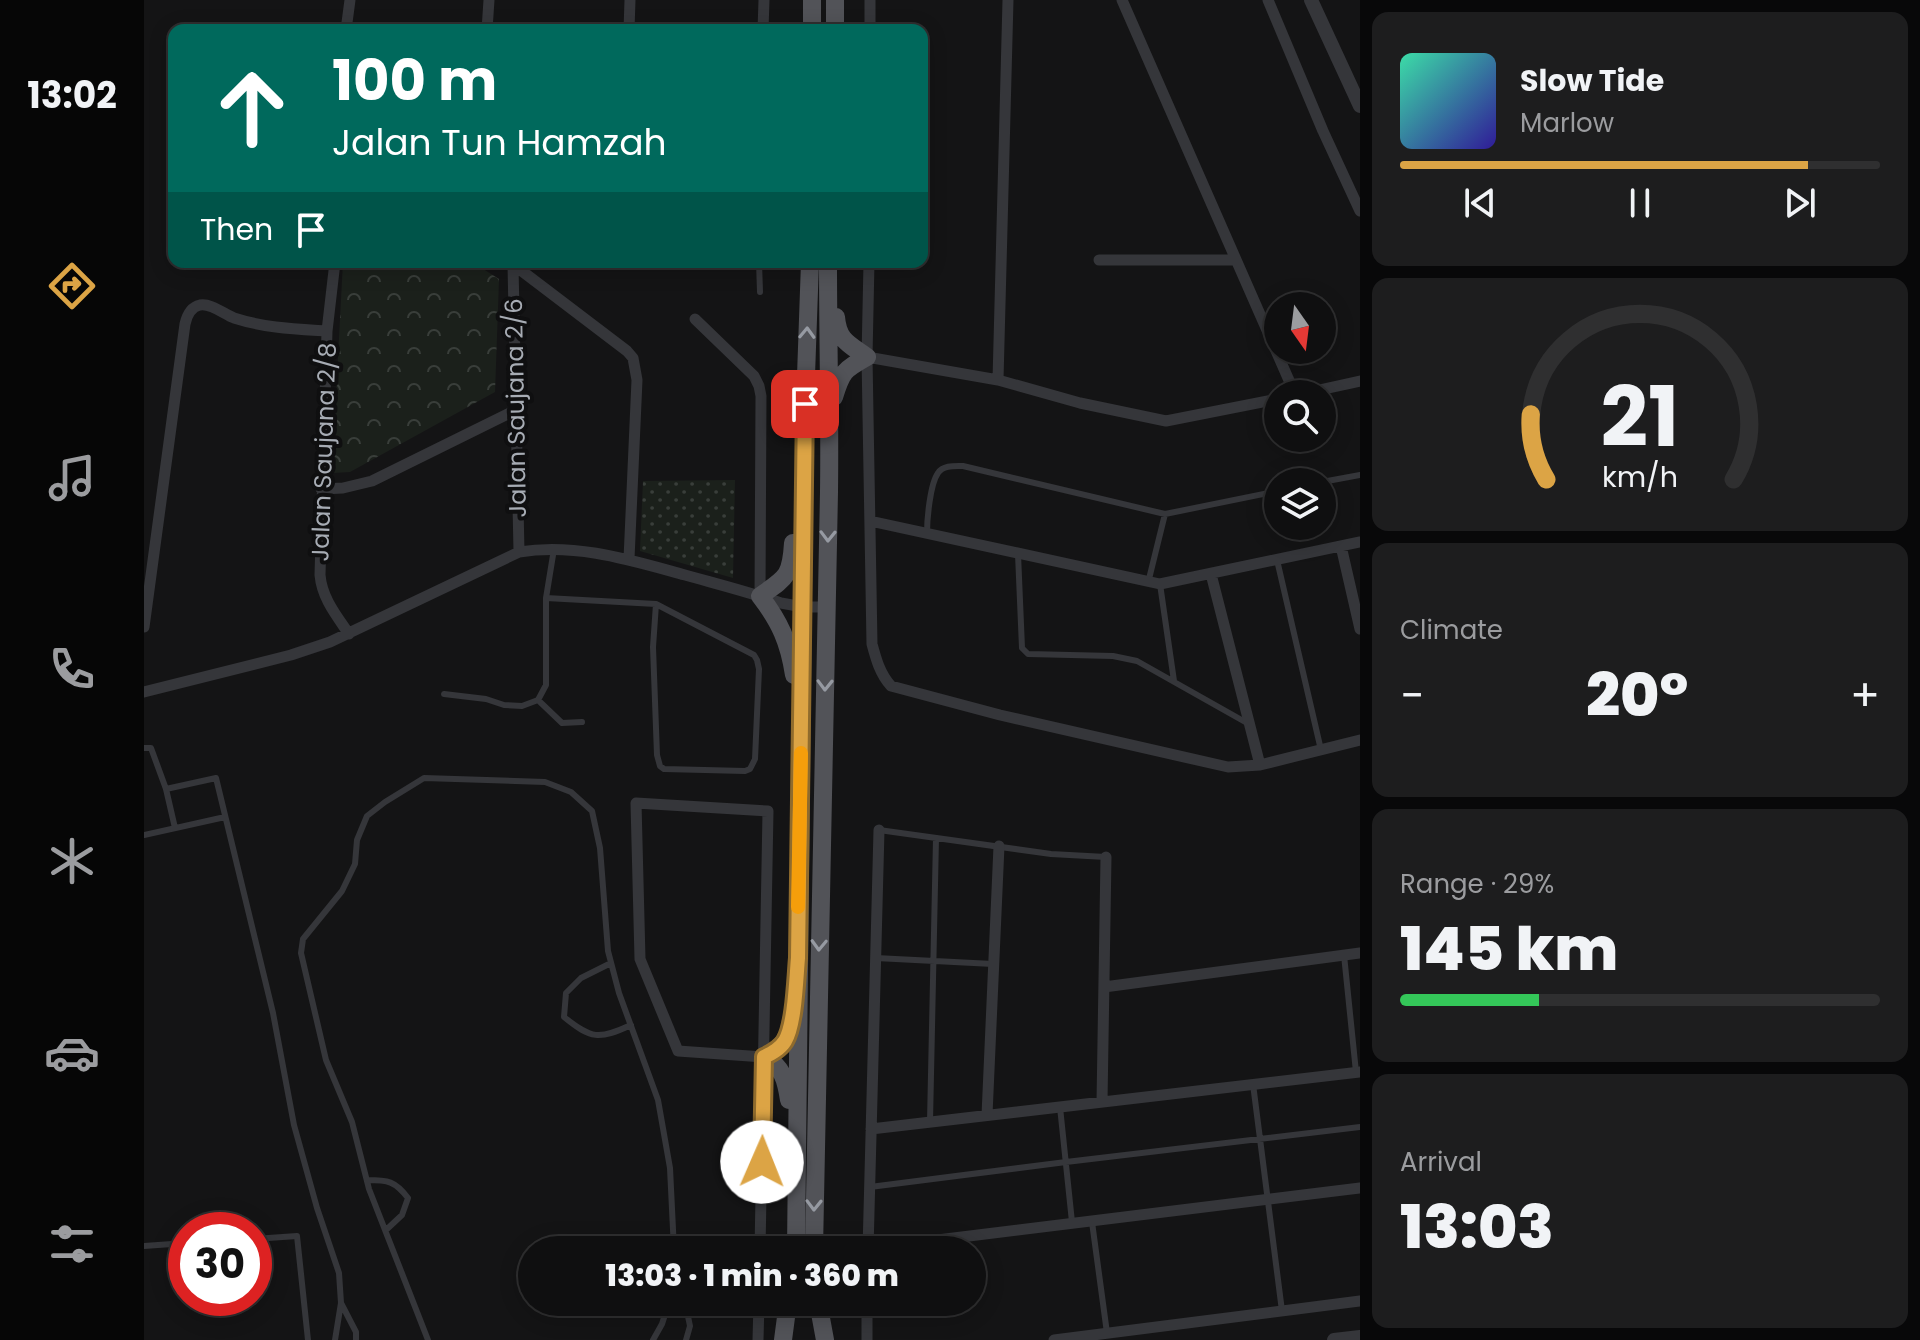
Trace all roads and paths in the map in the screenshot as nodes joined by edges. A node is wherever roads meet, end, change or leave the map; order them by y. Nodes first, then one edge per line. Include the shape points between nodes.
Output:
1 (350, 0) edge
2 (489, 0) edge
3 (630, 0) edge
4 (764, 0) edge
5 (812, 0) edge
6 (835, 0) edge
7 (870, 0) edge
8 (1008, 0) edge
9 (1122, 0) edge
10 (1268, 0) edge
11 (1311, 0) edge
12 (347, 24) edge
13 (487, 24) edge
14 (629, 24) edge
15 (763, 24) edge
16 (812, 24) edge
17 (835, 24) edge
18 (870, 24) edge
19 (1360, 106) edge
20 (1360, 211) edge
21 (1099, 260) dead end
22 (1235, 260) junction
23 (334, 268) edge
24 (512, 268) edge
25 (519, 268) edge
26 (759, 268) edge
27 (810, 268) edge
28 (828, 268) edge
29 (835, 268) edge
30 (869, 268) edge
31 (760, 292) dead end
32 (695, 319) dead end
33 (327, 331) junction
34 (867, 357) junction
35 (998, 380) junction
36 (1291, 380) edge
37 (1360, 381) edge
38 (1336, 386) edge
39 (1264, 402) edge
40 (516, 410) junction
41 (805, 429) junction
42 (1360, 475) edge
43 (1336, 479) edge
44 (321, 489) junction
45 (829, 490) junction
46 (1264, 494) edge
47 (1165, 514) junction
48 (870, 521) junction
49 (927, 533) junction
50 (1360, 542) edge
51 (1341, 546) junction
52 (554, 549) junction
53 (519, 552) junction
54 (1018, 554) junction
55 (629, 559) junction
56 (1277, 560) junction
57 (1211, 574) junction
58 (1154, 584) junction
59 (760, 596) junction
60 (546, 598) junction
61 (656, 604) junction
62 (803, 607) junction
63 (827, 607) junction
64 (144, 627) edge
65 (1360, 629) edge
66 (349, 634) junction
67 (1174, 681) junction
68 (144, 692) edge
69 (444, 694) dead end
70 (538, 700) junction
71 (582, 722) dead end
72 (1250, 725) junction
73 (1360, 740) edge
74 (144, 748) edge
75 (1321, 750) junction
76 (1260, 765) junction
77 (800, 780) junction
78 (166, 789) junction
79 (225, 817) junction
80 (175, 828) junction
81 (879, 830) joint
82 (144, 835) edge
83 (936, 838) junction
84 (999, 846) junction
85 (1106, 857) joint
86 (1360, 953) edge
87 (1344, 955) junction
88 (798, 958) junction
89 (876, 958) junction
90 (933, 961) junction
91 (611, 963) junction
92 (993, 964) junction
93 (1104, 987) junction
94 (631, 1025) junction
95 (764, 1057) junction
96 (1358, 1072) edge
97 (1253, 1084) junction
98 (1102, 1102) junction
99 (1060, 1107) junction
100 (987, 1115) junction
101 (930, 1122) junction
102 (1360, 1127) edge
103 (871, 1129) junction
104 (1260, 1140) junction
105 (797, 1150) junction
106 (1066, 1162) junction
107 (367, 1180) junction
108 (870, 1187) junction
109 (1360, 1188) edge
110 (1268, 1200) junction
111 (1092, 1221) junction
112 (1072, 1224) junction
113 (386, 1230) junction
114 (673, 1236) edge
115 (760, 1236) edge
116 (795, 1236) edge
117 (814, 1236) edge
118 (865, 1236) edge
119 (976, 1236) edge
120 (272, 1238) edge
121 (168, 1244) edge
122 (144, 1246) edge
123 (1360, 1301) edge
124 (341, 1303) junction
125 (1282, 1311) junction
126 (665, 1316) edge
127 (688, 1316) edge
128 (759, 1316) edge
129 (786, 1316) edge
130 (795, 1316) edge
131 (815, 1316) edge
132 (819, 1316) edge
133 (867, 1316) edge
134 (1107, 1333) junction
135 (1360, 1337) edge
136 (308, 1340) edge
137 (335, 1340) edge
138 (356, 1340) edge
139 (428, 1340) edge
140 (653, 1340) edge
141 (686, 1340) edge
142 (758, 1340) edge
143 (783, 1340) edge
144 (794, 1340) edge
145 (813, 1340) edge
146 (825, 1340) edge
147 (867, 1340) edge
148 (1054, 1340) edge
149 (1334, 1340) edge

1 - 12 street
2 - 13 street
3 - 14 street
4 - 15 street
5 - 16 main road
6 - 17 main road
7 - 18 street
8 - 35 street
9 - 22 street
10 - 20 street
11 - 19 street
21 - 22 street
22 - 36 street
23 - 33 street, Jalan Saujana 2/8
24 - 40 street, Jalan Saujana 2/6
25 - 55 street via 633,358 637,380
26 - 31 lane
41 -> 27 main road
28 - 45 main road
29 - 34 main road via 838,334
30 - 34 street
32 - 59 street via 759,386
33 - 44 street, Jalan Saujana 2/8
33 - 64 street via 264,326 203,304 190,310
34 - 35 street
34 - 45 main road via 841,376 834,399
34 - 48 street
35 - 39 street via 1166,421
37 - 38 street
40 - 44 street via 372,481
40 - 53 street, Jalan Saujana 2/6
41 - 59 main road via 792,564 788,574
41 - 62 main road
42 - 43 lane
44 - 66 street, Jalan Saujana 2/8 via 321,587
45 -> 63 main road
46 - 47 lane
47 - 49 lane via 953,466 938,473
47 - 58 lane
48 - 49 street
48 - 76 street via 872,644 891,686 1228,767
49 - 54 street
50 - 51 street
51 - 56 street
51 - 65 street
52 - 53 street
52 - 55 street
52 - 60 lane
53 - 66 street
54 - 58 street
54 - 67 lane via 1024,652 1126,658
55 - 59 street
56 - 57 street
56 - 75 lane
57 - 58 street
57 - 72 street
58 - 67 lane
59 - 62 street
59 - 77 main road via 777,618 792,658
60 - 61 lane
60 - 70 lane via 546,685
61 - 61 lane via 757,660 755,759 750,769 660,766 653,647
62 - 63 street
62 - 77 main road
63 -> 117 main road
66 - 68 street via 310,650
67 - 72 lane
69 - 70 lane via 504,705
70 - 71 lane via 562,723
72 - 76 street
73 - 75 street
74 - 78 lane via 151,748
75 - 76 street
77 - 88 main road
78 - 79 lane via 216,778
78 - 80 lane
79 - 80 lane
79 - 124 lane via 294,1125 339,1273
80 - 82 lane
81 - 83 lane
81 - 89 street
83 - 84 lane
83 - 90 lane
84 - 85 lane
84 - 92 street
85 - 93 street
86 - 87 street
87 - 93 street
87 - 96 lane
88 - 95 main road via 790,1029 784,1044
88 - 105 main road
89 - 90 lane
89 - 103 street
90 - 92 lane
90 - 101 lane
91 - 94 lane
91 - 94 lane via 581,978 566,993 564,1017 583,1033 595,1035 610,1035
91 - 107 lane via 592,811 571,792 545,782 424,778 367,816 349,877 303,939 301,953 326,1060 352,1122
92 - 100 street
93 - 98 street
94 - 114 lane via 658,1100 670,1168
95 - 95 street via 768,811 636,803 640,959 678,1051
95 - 105 main road via 785,1078
95 - 115 street
96 - 97 street
97 - 98 street
97 - 104 lane
98 - 99 street
99 - 100 street
99 - 106 lane
100 - 101 street
101 - 103 street
102 - 104 lane
103 - 108 street
104 - 106 lane
104 - 110 lane
105 - 116 main road
106 - 108 lane
106 - 112 lane
107 - 113 lane
107 - 113 lane via 397,1184 408,1198 402,1215
108 - 118 street
109 - 110 street
110 - 111 street
110 - 125 lane
111 - 112 street
111 - 134 lane
112 - 119 street
113 - 139 lane
120 - 136 lane via 297,1236
121 - 122 lane
123 - 125 street
124 - 137 lane
124 - 138 lane
125 - 134 street
126 - 140 lane
127 - 141 lane
128 - 142 street
129 - 143 main road
130 - 144 main road
131 - 145 main road
132 - 146 main road
133 - 147 street
134 - 148 street
135 - 149 street

